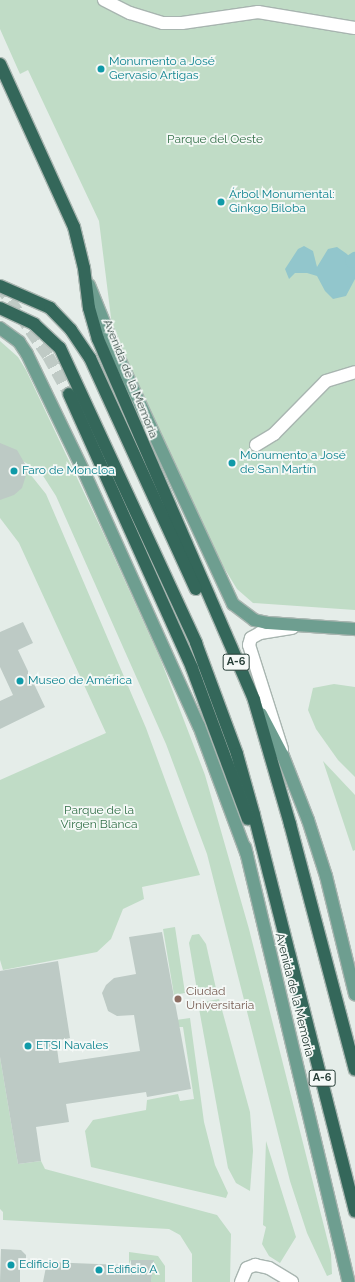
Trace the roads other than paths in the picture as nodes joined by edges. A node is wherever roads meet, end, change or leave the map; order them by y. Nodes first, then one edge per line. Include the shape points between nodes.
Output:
1 (104, 0) edge
2 (355, 28) edge
3 (0, 64) edge
4 (84, 268) junction
5 (0, 286) edge
6 (0, 308) edge
7 (0, 328) edge
8 (355, 372) edge
9 (69, 394) tunnel mouth
10 (256, 445) dead end
11 (219, 623) junction
12 (298, 627) junction
13 (355, 629) edge
14 (254, 700) junction
15 (283, 756) junction
16 (226, 760) junction
17 (247, 855) junction
18 (269, 870) junction
19 (355, 994) edge
20 (355, 1070) edge
21 (355, 1211) edge
22 (241, 1282) edge
23 (292, 1282) edge
24 (349, 1282) edge

1 - 2 street via 130,13 162,23 182,24 258,12
3 - 4 highway, Avenida de la Memoria via 65,202
4 - 11 highway, Avenida de la Memoria via 88,308 98,339
4 - 12 main road via 116,352 233,604 254,620
5 - 11 highway via 50,308 71,330 86,353 186,569
6 - 18 highway, Avenida de la Memoria via 34,324 60,348 111,452 214,690 237,754
7 - 17 main road via 19,342 27,354 85,474 193,712
8 - 10 street via 326,381 274,434
9 - 16 highway, Avenida de la Memoria via 192,668
11 - 14 highway, Avenida de la Memoria / A-6
12 - 13 main road
12 - 15 street, Avenida de la Memoria via 260,633 251,638 249,645
14 - 15 main road, Avenida de la Memoria
14 - 20 highway, Avenida de la Memoria / A-6 via 290,824
15 - 19 main road, Avenida de la Memoria via 326,876
16 - 17 main road, Avenida de la Memoria
16 - 18 highway, Avenida de la Memoria
17 - 24 main road, Avenida de la Memoria
18 - 21 highway, Avenida de la Memoria / A-6
22 - 23 street via 247,1268 255,1266 269,1268

